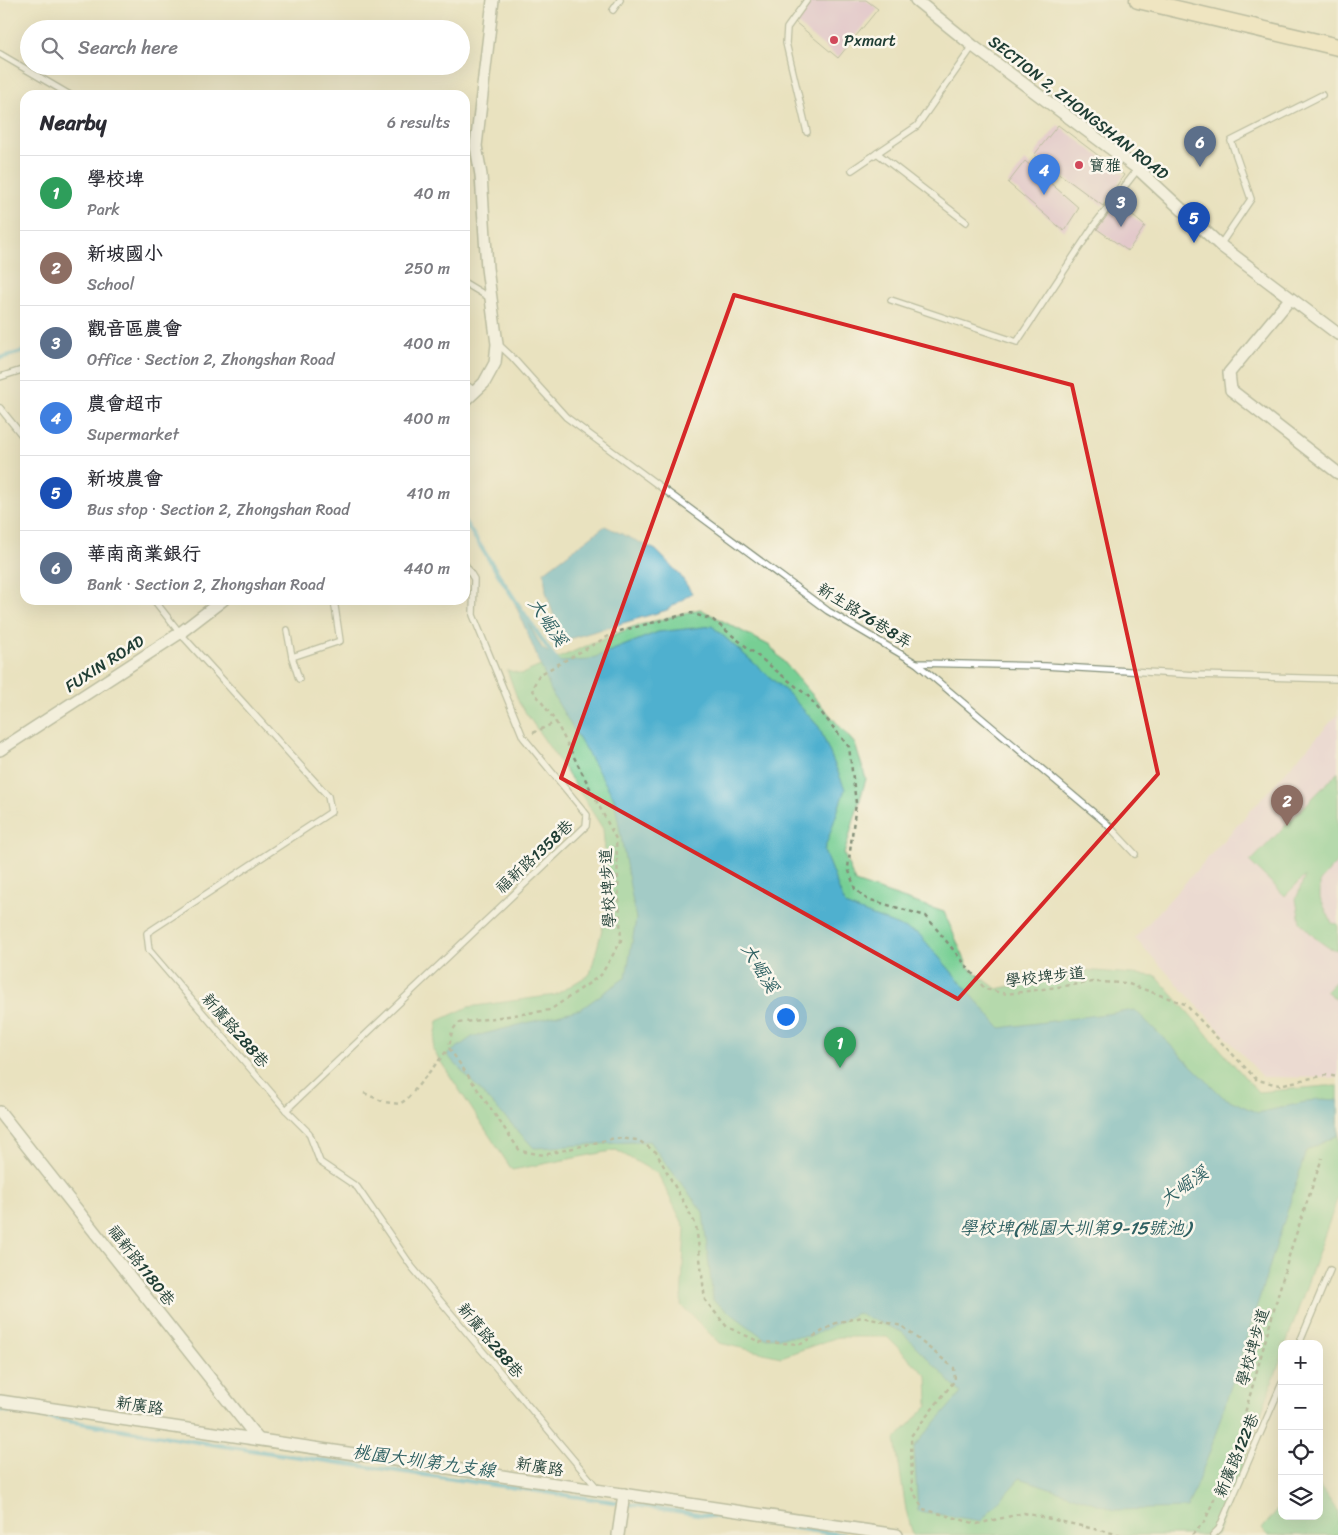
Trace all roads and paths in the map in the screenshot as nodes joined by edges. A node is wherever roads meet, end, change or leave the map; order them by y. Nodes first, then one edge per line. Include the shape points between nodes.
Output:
1 (493, 0) edge
2 (620, 0) edge
3 (807, 0) edge
4 (916, 0) edge
5 (1138, 0) edge
6 (613, 10) dead end
7 (973, 46) junction
8 (1338, 47) edge
9 (0, 54) edge
10 (20, 66) edge
11 (36, 75) edge
12 (61, 90) edge
13 (1322, 95) dead end
14 (807, 132) dead end
15 (877, 153) junction
16 (852, 170) dead end
17 (1138, 170) junction
18 (966, 222) dead end
19 (1220, 245) junction
20 (470, 285) edge
21 (491, 299) junction
22 (1290, 299) junction
23 (891, 300) dead end
24 (1338, 334) edge
25 (497, 344) junction
26 (20, 371) edge
27 (0, 377) edge
28 (470, 388) edge
29 (475, 391) junction
30 (470, 396) edge
31 (0, 408) edge
32 (20, 433) edge
33 (1338, 473) edge
34 (470, 572) edge
35 (158, 605) edge
36 (216, 605) edge
37 (335, 605) edge
38 (287, 630) dead end
39 (180, 633) junction
40 (292, 657) junction
41 (916, 663) junction
42 (299, 679) dead end
43 (1338, 679) edge
44 (556, 722) junction
45 (523, 737) junction
46 (0, 750) edge
47 (1135, 854) dead end
48 (449, 1048) junction
49 (1338, 1077) edge
50 (364, 1092) dead end
51 (286, 1110) junction
52 (0, 1112) edge
53 (1322, 1158) dead end
54 (1330, 1270) dead end
55 (1301, 1340) edge
56 (1281, 1385) edge
57 (0, 1401) edge
58 (258, 1439) junction
59 (600, 1492) junction
60 (624, 1494) junction
61 (618, 1535) edge
62 (897, 1535) edge
63 (1121, 1535) edge
64 (1192, 1535) edge
65 (1212, 1535) edge

1 - 21 street via 476,146
2 - 6 lane
3 - 14 lane via 787,28 786,43
4 - 7 street, SECTION 2, ZHONGSHAN ROAD
5 - 8 main road
7 - 15 lane via 917,126
7 - 17 street, SECTION 2, ZHONGSHAN ROAD
9 - 10 lane
11 - 12 lane
13 - 19 lane via 1231,141 1251,199
15 - 16 lane
15 - 18 lane
17 - 19 street, SECTION 2, ZHONGSHAN ROAD
17 - 23 lane via 1095,224 1017,342
19 - 22 street, SECTION 2, ZHONGSHAN ROAD
20 - 21 lane
21 - 25 street
22 - 24 street, SECTION 2, ZHONGSHAN ROAD
22 - 33 street via 1229,373 1231,390
25 - 29 street via 495,363 484,383
25 - 41 lane, 新生路76巷8弄 via 512,356 566,417 828,611
26 - 27 lane
28 - 29 lane
29 - 30 street
31 - 32 lane
34 - 45 lane, 福新路1358巷 via 474,579 474,615
35 - 39 lane
36 - 39 street, FUXIN ROAD
37 - 40 lane via 340,641
38 - 40 lane
39 - 46 street, FUXIN ROAD
39 - 51 lane, 新廣路288巷 via 328,796 331,812 147,933 149,950
40 - 42 lane
41 - 43 lane, 新生路76巷8弄
41 - 47 lane via 1106,823
44 - 45 path
44 - 48 path, 學校埤步道 via 616,839 621,941 601,975 550,1010 458,1023 452,1031
44 - 49 path, 學校埤步道 via 532,689 539,675 616,632 691,613 713,620 808,696 849,747 856,803 848,868 855,889 867,899 926,916 985,989 1007,994 1093,982 1126,983 1185,1004 1257,1080 1278,1086 1326,1075
45 - 51 lane, 福新路1358巷 via 587,816 586,826
48 - 50 path via 400,1104 384,1102
48 - 63 path via 520,1151 544,1155 615,1138 638,1140 656,1152 696,1225 705,1300 727,1327 760,1342 801,1344 836,1323 862,1317 902,1326 954,1368 955,1380 911,1436 912,1489 923,1509 977,1524 1024,1513
51 - 59 lane, 新廣路288巷 via 309,1133 320,1162 357,1187 412,1267
52 - 58 street, 福新路1180巷
53 - 64 path, 學校埤步道 via 1291,1249 1236,1444 1205,1521
54 - 55 lane
56 - 65 lane, 新廣路122巷 via 1219,1529
57 - 58 street, 新廣路
58 - 59 street, 新廣路
59 - 60 street, 新廣路
60 - 61 street
60 - 62 street, 新廣路

